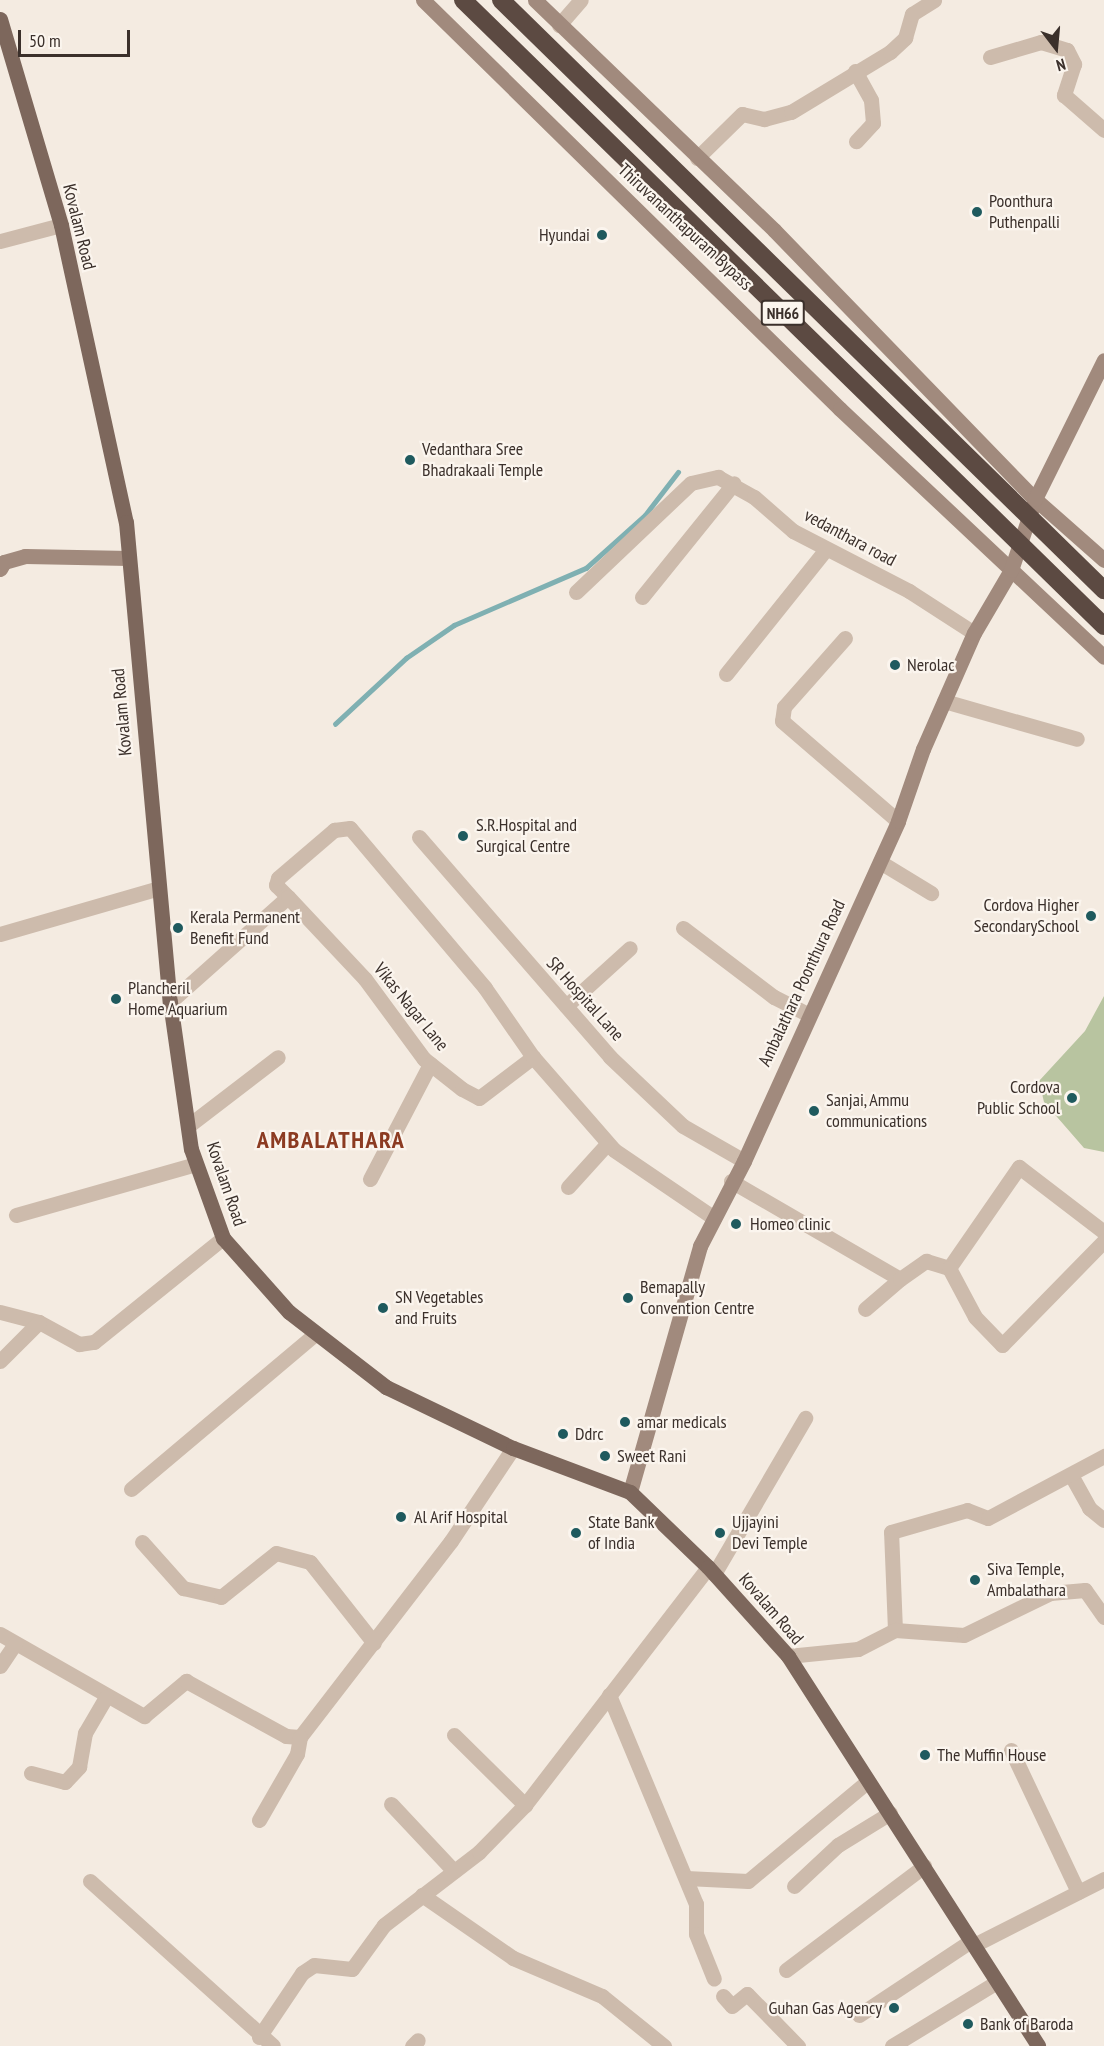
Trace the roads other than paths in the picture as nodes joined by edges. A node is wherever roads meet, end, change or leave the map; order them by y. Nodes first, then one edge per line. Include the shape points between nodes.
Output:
1 (423, 0) edge
2 (462, 0) edge
3 (501, 0) edge
4 (535, 0) edge
5 (581, 0) edge
6 (934, 0) edge
7 (0, 19) edge
8 (559, 24) junction
9 (990, 57) dead end
10 (855, 71) junction
11 (1104, 130) edge
12 (856, 141) dead end
13 (697, 158) junction
14 (61, 225) junction
15 (0, 241) edge
16 (1104, 360) edge
17 (734, 483) junction
18 (1035, 499) junction
19 (1029, 520) junction
20 (1020, 545) junction
21 (826, 549) junction
22 (129, 558) junction
23 (1104, 560) edge
24 (1, 564) edge
25 (1011, 570) junction
26 (1104, 590) edge
27 (576, 592) dead end
28 (642, 597) dead end
29 (1104, 626) edge
30 (974, 633) junction
31 (844, 638) dead end
32 (1104, 657) edge
33 (726, 674) dead end
34 (944, 700) junction
35 (1077, 739) dead end
36 (898, 821) junction
37 (419, 837) dead end
38 (880, 862) junction
39 (156, 889) junction
40 (931, 893) dead end
41 (288, 897) junction
42 (683, 928) dead end
43 (0, 934) edge
44 (630, 948) dead end
45 (170, 1002) junction
46 (566, 1006) junction
47 (809, 1015) junction
48 (278, 1057) dead end
49 (533, 1057) junction
50 (430, 1064) junction
51 (188, 1126) junction
52 (607, 1144) junction
53 (744, 1161) junction
54 (196, 1164) junction
55 (370, 1179) dead end
56 (731, 1182) junction
57 (568, 1187) dead end
58 (16, 1215) dead end
59 (714, 1218) junction
60 (1104, 1232) edge
61 (223, 1238) junction
62 (1104, 1241) edge
63 (950, 1268) junction
64 (900, 1279) junction
65 (865, 1309) dead end
66 (0, 1312) edge
67 (39, 1322) junction
68 (316, 1333) junction
69 (0, 1361) edge
70 (804, 1418) dead end
71 (513, 1448) junction
72 (1104, 1456) edge
73 (1071, 1475) junction
74 (131, 1489) dead end
75 (630, 1492) junction
76 (1104, 1520) edge
77 (142, 1542) dead end
78 (711, 1570) junction
79 (1104, 1617) edge
80 (895, 1630) junction
81 (0, 1634) edge
82 (374, 1643) junction
83 (15, 1644) junction
84 (788, 1656) junction
85 (0, 1665) edge
86 (609, 1695) junction
87 (106, 1697) junction
88 (454, 1736) dead end
89 (300, 1737) junction
90 (1011, 1750) dead end
91 (31, 1773) dead end
92 (868, 1781) junction
93 (391, 1804) dead end
94 (525, 1805) junction
95 (890, 1814) junction
96 (259, 1820) dead end
97 (924, 1866) junction
98 (454, 1871) junction
99 (686, 1878) junction
100 (1104, 1879) edge
101 (90, 1881) dead end
102 (794, 1886) dead end
103 (1078, 1892) junction
104 (422, 1895) junction
105 (972, 1943) junction
106 (786, 1970) dead end
107 (714, 1979) dead end
108 (997, 1982) junction
109 (723, 1996) dead end
110 (860, 2015) dead end
111 (268, 2043) edge
112 (664, 2046) edge
113 (798, 2046) edge
114 (892, 2046) edge
115 (1038, 2046) edge

1 - 25 street, Thiruvananthapuram Bypass
2 - 20 highway, Thiruvananthapuram Bypass / NH66
3 - 19 highway, Thiruvananthapuram Bypass / NH66
4 - 8 street
5 - 8 street
6 - 10 street via 912,14 902,42
7 - 14 main road, Kovalam Road
8 - 13 street
9 - 11 street via 1041,42 1067,50 1074,64 1064,95
10 - 12 street via 871,100 873,123
10 - 13 street via 791,112 775,118 742,114 734,118
13 - 18 street via 928,384
14 - 15 street
14 - 22 main road, Kovalam Road
16 - 18 street, Ambalathara Poonthura Road
17 - 21 street, vedanthara road via 793,531
17 - 27 street, vedanthara road via 704,477 691,483
17 - 28 street
18 - 19 street, Ambalathara Poonthura Road
18 - 23 street
19 - 20 street, Ambalathara Poonthura Road
19 - 26 highway, Thiruvananthapuram Bypass / NH66
20 - 25 street, Ambalathara Poonthura Road
20 - 29 highway, Thiruvananthapuram Bypass / NH66
21 - 30 street, vedanthara road via 909,591
21 - 33 street
22 - 24 street via 85,553
22 - 39 main road, Kovalam Road
25 - 30 street, Ambalathara Poonthura Road
25 - 32 street, Thiruvananthapuram Bypass
30 - 34 street, Ambalathara Poonthura Road
31 - 36 street via 784,707 782,721
34 - 35 street
34 - 36 street, Ambalathara Poonthura Road
36 - 38 street, Ambalathara Poonthura Road
37 - 46 street, SR Hospital Lane
38 - 40 street
38 - 47 street, Ambalathara Poonthura Road
39 - 43 street
39 - 45 main road, Kovalam Road
41 - 45 street
41 - 49 street via 276,885 278,878 334,830 350,828 484,988
41 - 50 street, Vikas Nagar Lane via 365,980
42 - 47 street via 774,997
44 - 46 street
45 - 51 main road, Kovalam Road
46 - 53 street, SR Hospital Lane via 683,1126
47 - 53 street, Ambalathara Poonthura Road
48 - 51 street
49 - 50 street, Vikas Nagar Lane via 479,1098
49 - 52 street
50 - 55 street
51 - 54 main road, Kovalam Road
52 - 57 street
52 - 59 street
53 - 56 street, Ambalathara Poonthura Road
54 - 58 street
54 - 61 main road, Kovalam Road
56 - 59 street, Ambalathara Poonthura Road
56 - 64 street
59 - 75 street, Ambalathara Poonthura Road via 664,1360
60 - 63 street via 1019,1167
61 - 67 street via 94,1342 79,1344
61 - 68 main road, Kovalam Road via 289,1312
62 - 63 street via 1002,1345 975,1317
63 - 64 street via 926,1261
64 - 65 street
66 - 67 street
67 - 69 street
68 - 71 main road, Kovalam Road via 386,1387
68 - 74 street
70 - 78 street
71 - 75 main road, Kovalam Road
71 - 82 street
72 - 73 street
73 - 76 street via 1089,1509
73 - 80 street via 988,1518 967,1510 891,1532
75 - 78 main road, Kovalam Road
77 - 82 street via 183,1588 221,1597 276,1553 310,1562
78 - 84 main road, Kovalam Road
78 - 86 street
79 - 80 street via 1085,1590 1050,1593 964,1635
80 - 84 street via 858,1649
81 - 83 street
82 - 89 street
83 - 85 street
83 - 87 street
84 - 92 main road, Kovalam Road
86 - 94 street
86 - 99 street
87 - 89 street via 144,1716 186,1681 286,1736
87 - 91 street via 85,1733 79,1767 65,1782
88 - 94 street
89 - 96 street via 297,1754
90 - 103 street
92 - 95 main road, Kovalam Road
92 - 99 street via 748,1881
93 - 98 street
94 - 98 street
95 - 97 main road, Kovalam Road
95 - 102 street via 838,1845
97 - 105 main road, Kovalam Road
97 - 106 street
98 - 104 street
99 - 107 street via 696,1904 696,1934
100 - 103 street
101 - 111 street
103 - 105 street
104 - 111 street via 384,1925 352,1969 345,1972 314,1965 302,1973
104 - 112 street via 513,1958 602,1996
105 - 108 main road, Kovalam Road
105 - 110 street
108 - 114 street
108 - 115 main road, Kovalam Road
109 - 113 street via 732,2006 747,1994

